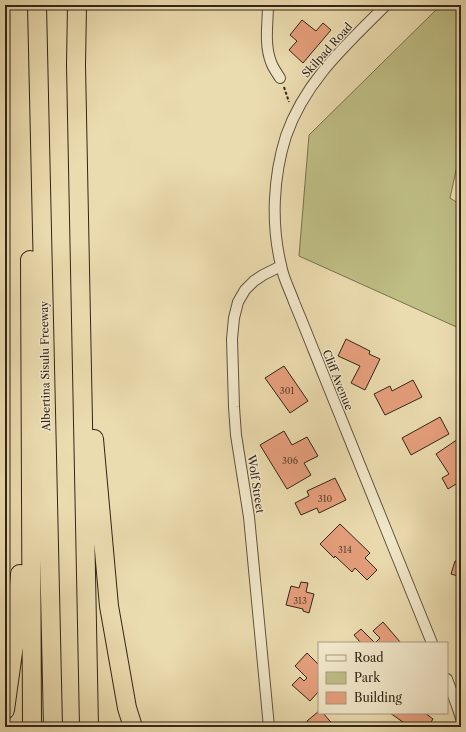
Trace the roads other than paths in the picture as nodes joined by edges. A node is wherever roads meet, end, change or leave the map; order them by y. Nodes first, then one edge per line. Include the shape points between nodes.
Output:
1 (77, 5) edge
2 (268, 5) edge
3 (386, 5) edge
4 (37, 11) edge
5 (280, 78) road end
6 (294, 116) joint
7 (281, 266) junction
8 (82, 335) junction
9 (30, 350) junction
10 (432, 642) edge
11 (448, 682) edge
12 (5, 710) edge
13 (461, 718) edge
14 (32, 727) edge
15 (53, 727) edge
16 (89, 727) edge
17 (133, 727) edge
18 (269, 727) edge

1 - 8 highway
2 - 5 street via 267,43 271,63
3 - 6 street, Skilpad Road via 325,68 309,89
4 - 9 highway via 29,75
4 - 15 highway, Albertina Sisulu Freeway
6 - 7 street, Cliff Avenue via 286,136 276,185 274,214
7 - 10 street, Cliff Avenue
7 - 18 street, Wolf Street via 263,275 246,290 238,302 232,339 236,435 249,517
8 - 16 highway
8 - 17 highway via 87,358 109,606 127,708
9 - 12 highway via 25,396 19,591
9 - 14 highway
11 - 13 street

